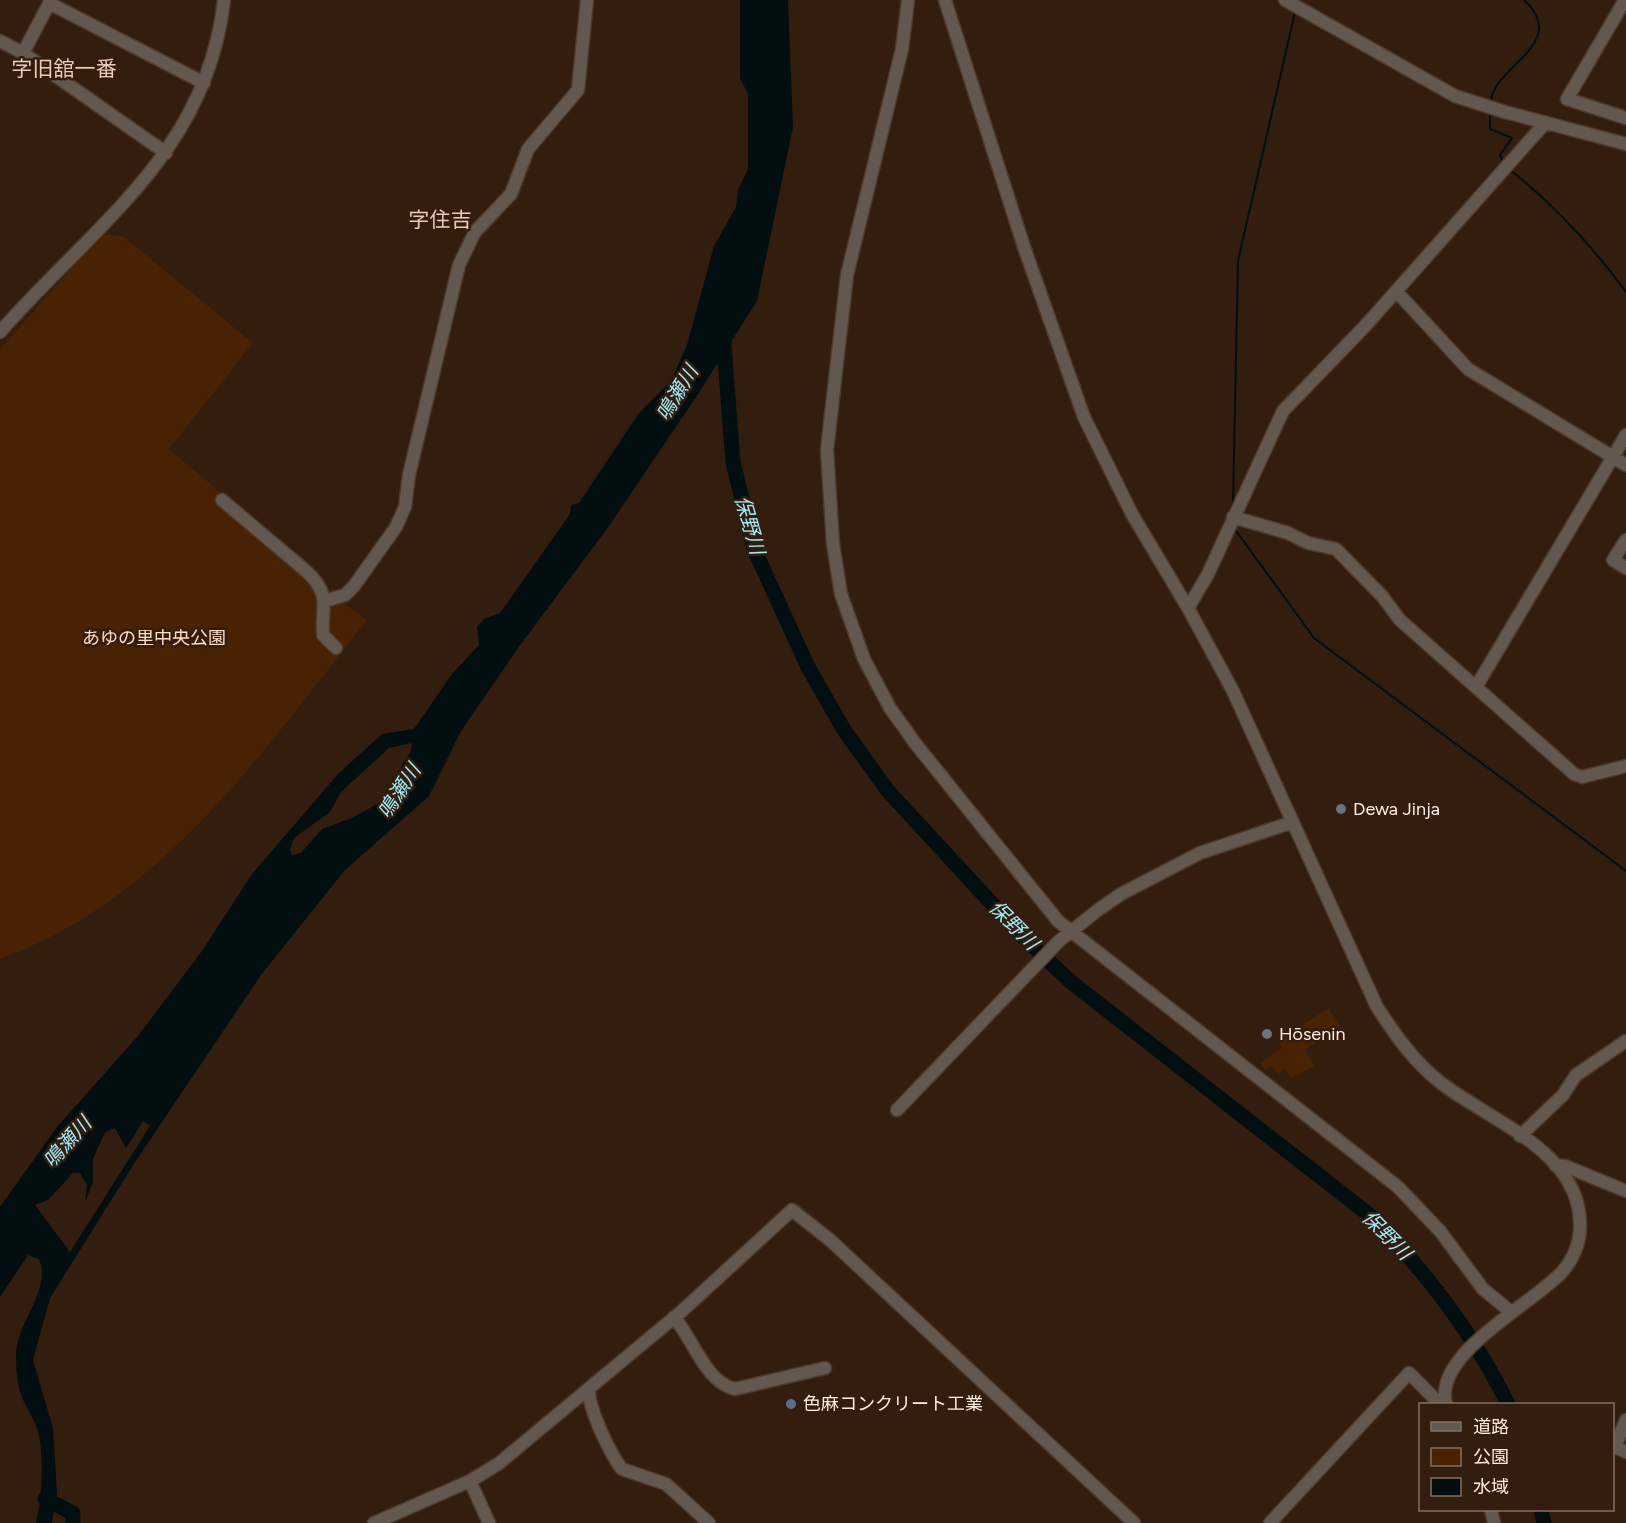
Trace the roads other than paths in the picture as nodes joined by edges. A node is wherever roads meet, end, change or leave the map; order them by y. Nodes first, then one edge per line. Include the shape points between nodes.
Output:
1 (224, 0) edge
2 (587, 0) edge
3 (908, 0) edge
4 (945, 0) edge
5 (1625, 0) edge
6 (50, 2) edge
7 (1292, 4) edge
8 (0, 41) edge
9 (23, 53) junction
10 (204, 83) junction
11 (1626, 118) edge
12 (1545, 123) junction
13 (1626, 144) edge
14 (166, 153) junction
15 (1396, 291) junction
16 (0, 332) edge
17 (1626, 435) edge
18 (1614, 457) junction
19 (1626, 465) edge
20 (222, 500) dead end
21 (1232, 520) junction
22 (1626, 540) edge
23 (1626, 568) edge
24 (325, 601) junction
25 (1188, 608) junction
26 (336, 648) dead end
27 (1476, 687) junction
28 (1626, 766) edge
29 (1293, 822) junction
30 (1071, 932) junction
31 (1626, 1041) edge
32 (897, 1110) dead end
33 (1520, 1136) junction
34 (1555, 1165) junction
35 (1626, 1191) edge
36 (1511, 1312) junction
37 (674, 1317) junction
38 (825, 1368) dead end
39 (589, 1390) junction
40 (1444, 1403) edge
41 (1446, 1403) edge
42 (1626, 1419) edge
43 (1626, 1452) edge
44 (470, 1481) junction
45 (374, 1523) edge
46 (489, 1523) edge
47 (709, 1523) edge
48 (1134, 1523) edge
49 (1270, 1523) edge

1 - 10 street
2 - 24 street via 578,90 528,149 511,194 476,232 459,265 401,518 354,586 345,595
3 - 30 street via 902,49 847,275 827,450 839,584 864,659 890,708 995,844
4 - 25 street via 1024,247 1084,417 1132,514
5 - 11 street via 1567,99
6 - 9 street
6 - 10 street
7 - 12 street via 1455,96
8 - 9 street
9 - 14 street
10 - 14 street
12 - 13 street
12 - 15 street
14 - 16 street
15 - 18 street via 1468,369
15 - 21 street via 1283,411
17 - 18 street
18 - 19 street
18 - 27 street
20 - 24 street via 312,576
21 - 25 street
21 - 27 street via 1336,549 1400,620
22 - 23 street via 1613,560
24 - 26 street via 323,635
25 - 29 street via 1233,691
27 - 28 street via 1574,774 1590,776
29 - 30 street via 1200,853 1121,894
29 - 33 street via 1377,1007 1405,1050 1441,1083
30 - 32 street
30 - 36 street via 1398,1187 1440,1231 1483,1289
31 - 33 street via 1576,1075 1563,1095
33 - 34 street via 1542,1150
34 - 35 street
34 - 36 street via 1566,1177 1581,1208 1580,1243 1562,1272
36 - 41 street via 1467,1349 1450,1375
37 - 38 street via 710,1371 726,1387 735,1389
37 - 39 street
37 - 48 street via 792,1210 870,1276
39 - 44 street via 498,1464
39 - 47 street via 602,1431 622,1469 666,1484
40 - 49 street via 1408,1373
42 - 43 street via 1615,1447
44 - 45 street
44 - 46 street

